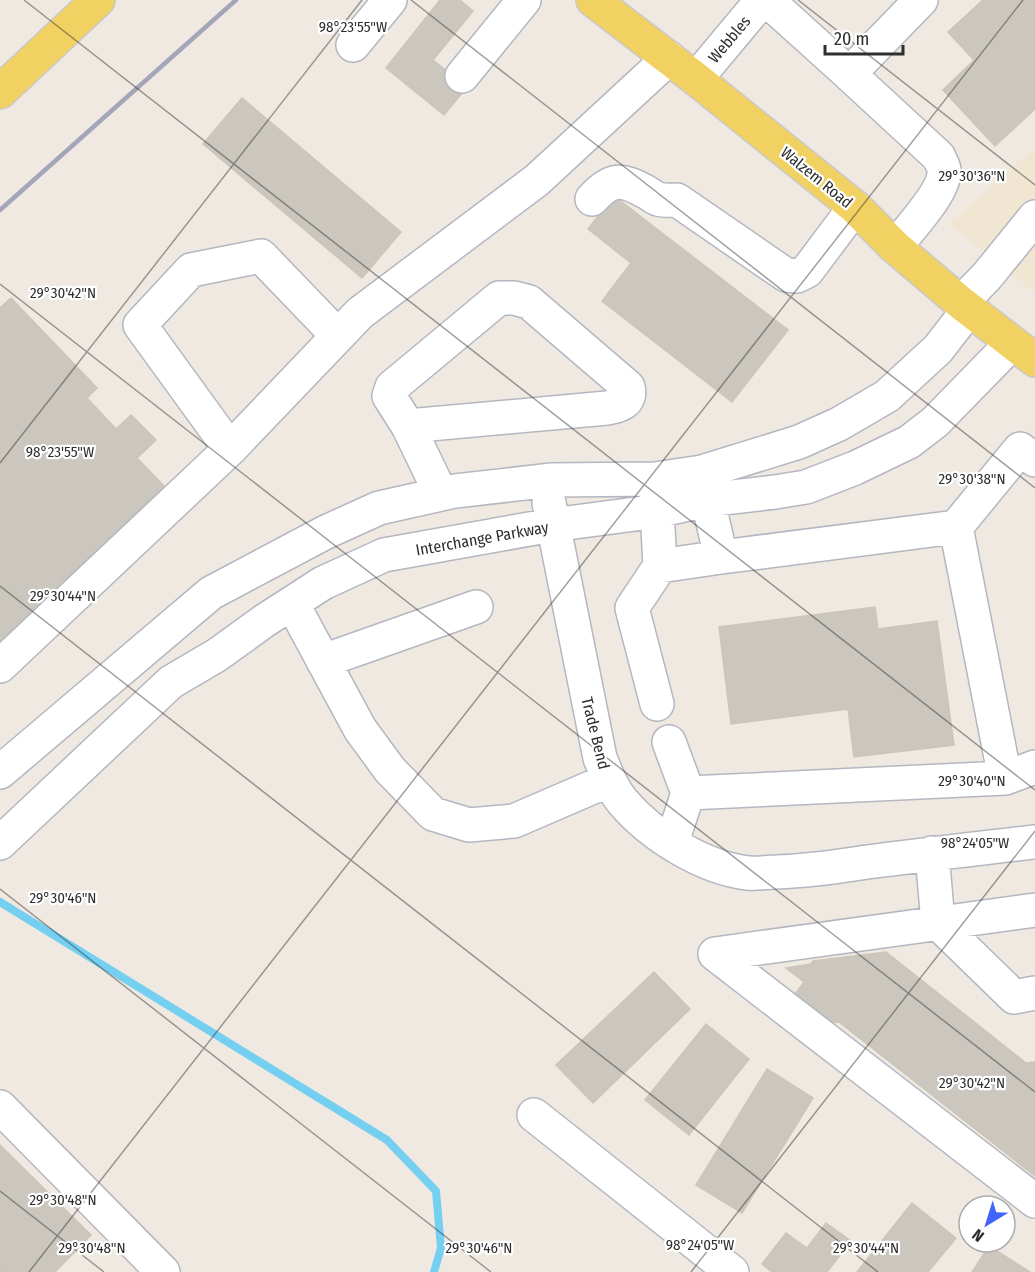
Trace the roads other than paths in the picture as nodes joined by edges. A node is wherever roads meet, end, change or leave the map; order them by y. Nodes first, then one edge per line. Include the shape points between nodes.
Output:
1 (98, 0) edge
2 (390, 0) edge
3 (524, 0) edge
4 (762, 0) edge
5 (767, 0) edge
6 (921, 0) edge
7 (603, 3) edge
8 (353, 45) dead end
9 (669, 58) junction
10 (849, 74) junction
11 (462, 76) dead end
12 (696, 79) junction
13 (0, 92) edge
14 (592, 199) dead end
15 (855, 207) junction
16 (1032, 227) edge
17 (895, 247) junction
18 (965, 306) junction
19 (338, 336) junction
20 (1024, 352) edge
21 (408, 426) junction
22 (230, 449) junction
23 (1035, 460) edge
24 (545, 480) junction
25 (704, 486) junction
26 (441, 494) junction
27 (656, 495) junction
28 (552, 525) junction
29 (956, 527) junction
30 (721, 557) junction
31 (660, 566) junction
32 (292, 603) junction
33 (476, 607) dead end
34 (323, 661) junction
35 (0, 666) edge
36 (657, 704) dead end
37 (669, 742) dead end
38 (3, 764) edge
39 (1035, 767) edge
40 (1005, 778) junction
41 (609, 780) junction
42 (688, 793) junction
43 (672, 842) junction
44 (1035, 842) edge
45 (0, 843) edge
46 (932, 853) junction
47 (1035, 910) edge
48 (938, 923) junction
49 (1035, 993) edge
50 (0, 1107) edge
51 (534, 1115) dead end
52 (1035, 1201) edge
53 (163, 1272) edge
54 (732, 1272) edge

1 - 13 main road
2 - 8 street
3 - 11 street
4 - 12 street, Webbles
5 - 10 street
6 - 10 street
7 - 9 main road, Walzem Road
9 - 12 main road, Walzem Road
9 - 19 street via 537,180 360,313
10 - 17 street via 939,157 945,170 933,199
12 - 15 main road, Walzem Road
14 - 15 street via 602,188 622,181 657,199 677,200 786,276 807,271
15 - 17 main road, Walzem Road
16 - 18 street, Interchange Parkway
17 - 18 main road, Walzem Road
18 - 20 main road, Walzem Road
18 - 25 street, Interchange Parkway via 938,349 887,396 839,424
19 - 22 street
19 - 22 street via 261,256 190,270 140,326
20 - 25 street, Interchange Parkway via 909,442 855,468 806,487
21 - 21 street via 389,396 392,387 499,298 530,302 628,387 630,394 627,401 607,408
21 - 26 street
22 - 35 street
23 - 29 street via 1020,449
24 - 26 street, Interchange Parkway
24 - 27 street, Interchange Parkway
24 - 28 street, Trade Bend
25 - 27 street, Interchange Parkway
25 - 30 street
26 - 38 street, Interchange Parkway via 379,508 211,593
27 - 28 street, Interchange Parkway
27 - 31 street
28 - 32 street, Interchange Parkway via 384,555 323,583
28 - 41 street, Trade Bend via 600,758
29 - 30 street
29 - 40 street
30 - 31 street
31 - 36 street via 632,608
32 - 34 street
32 - 45 street, Interchange Parkway via 171,682
33 - 34 street
34 - 41 street via 360,729 390,770 433,814 469,825 514,821
37 - 42 street
39 - 40 street
40 - 42 street
41 - 43 street, Trade Bend via 636,816
42 - 43 street
43 - 46 street, Trade Bend via 704,861 750,873 808,870
44 - 46 street, Trade Bend
46 - 48 street
47 - 48 street
48 - 49 street via 1014,997
48 - 52 street via 715,954
50 - 53 street
51 - 54 street

